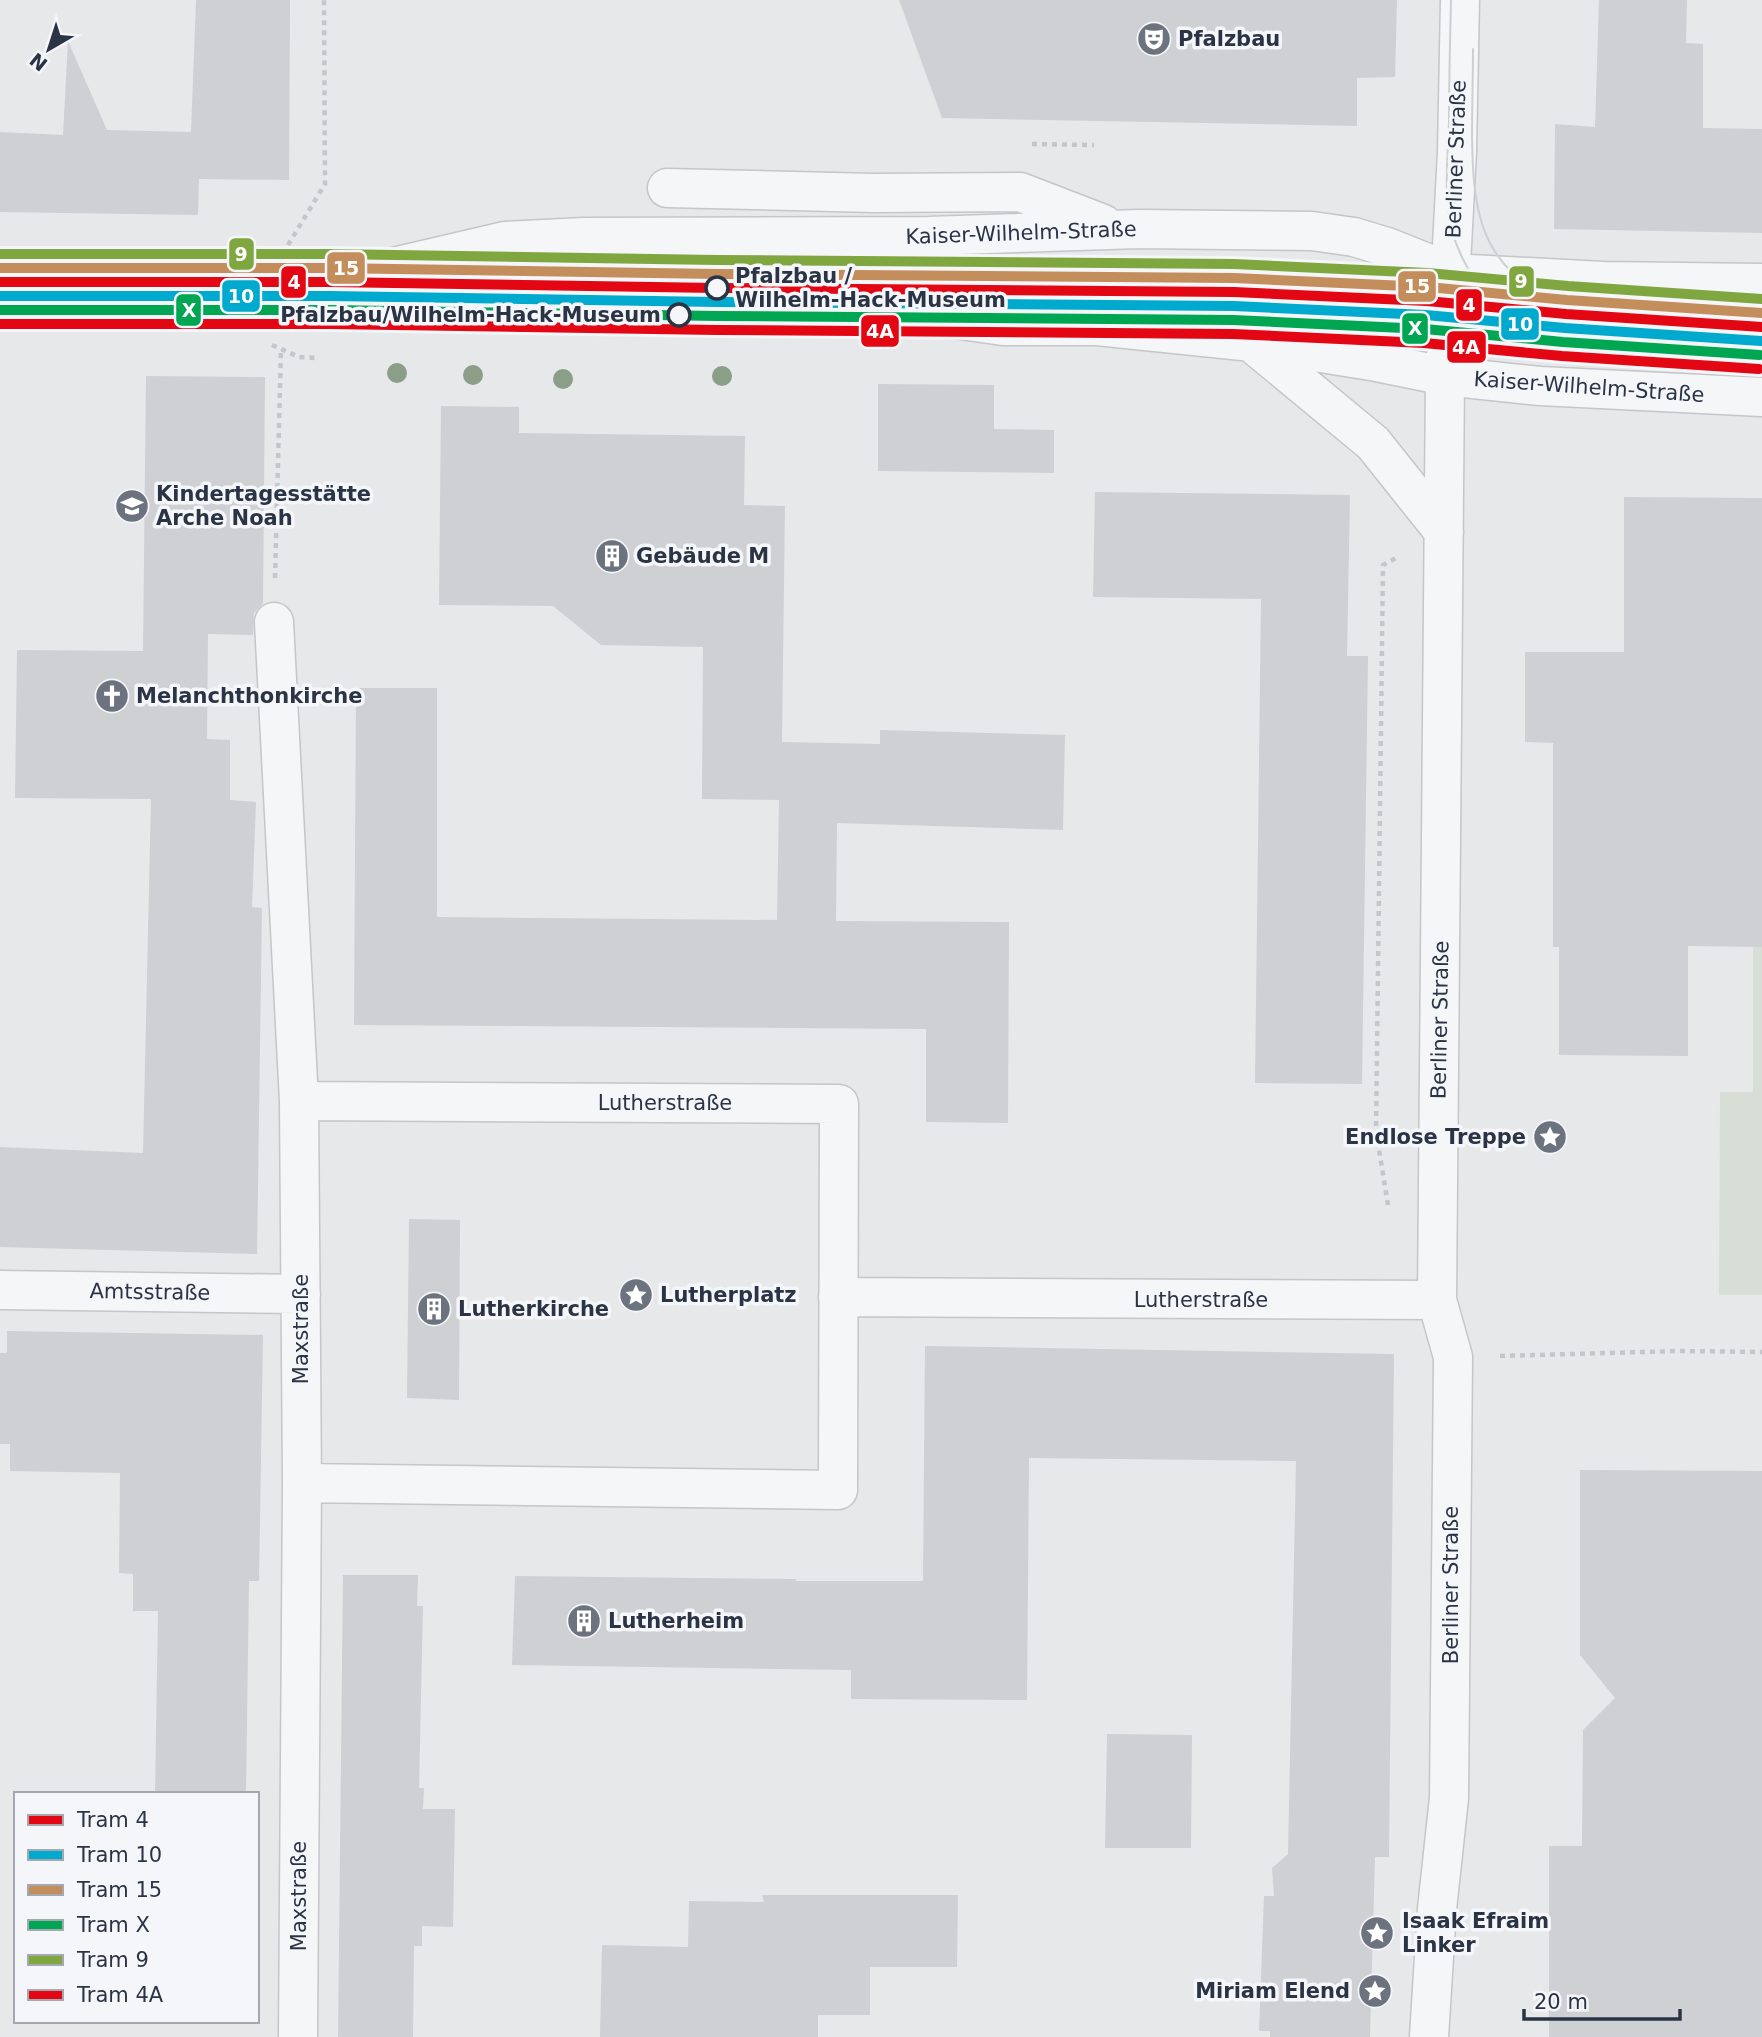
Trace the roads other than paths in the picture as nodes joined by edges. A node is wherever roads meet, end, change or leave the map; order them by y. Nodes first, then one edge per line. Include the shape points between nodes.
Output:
1 (1460, 0) edge
2 (667, 188) dead end
3 (1118, 230) junction
4 (1452, 273) junction
5 (1762, 283) edge
6 (0, 295) edge
7 (281, 296) junction
8 (1252, 342) junction
9 (1445, 376) junction
10 (1762, 397) edge
11 (1444, 532) junction
12 (274, 622) dead end
13 (299, 1101) junction
14 (0, 1290) edge
15 (301, 1294) junction
16 (838, 1297) junction
17 (1437, 1300) junction
18 (302, 1483) junction
19 (298, 2037) edge
20 (1429, 2037) edge

1 - 4 street, Berliner Straße
2 - 3 street via 1020,192
3 - 4 street, Kaiser-Wilhelm-Straße via 1312,231 1354,237
3 - 7 street, Kaiser-Wilhelm-Straße via 505,241
4 - 5 street, Kaiser-Wilhelm-Straße
4 - 9 street, Berliner Straße
6 - 7 street, Kaiser-Wilhelm-Straße
7 - 8 street, Kaiser-Wilhelm-Straße via 332,311 947,318 1003,326 1097,327
8 - 9 street, Kaiser-Wilhelm-Straße
8 - 11 street via 1373,443
9 - 10 street, Kaiser-Wilhelm-Straße via 1540,386
9 - 11 street, Berliner Straße
11 - 17 street, Berliner Straße
12 - 13 street, Maxstraße
13 - 15 street, Maxstraße
13 - 16 street, Lutherstraße via 839,1104
14 - 15 street, Amtsstraße
15 - 18 street, Maxstraße
16 - 17 street, Lutherstraße
16 - 18 street, Lutherstraße via 838,1490
17 - 20 street, Berliner Straße via 1453,1357 1449,1798
18 - 19 street, Maxstraße

